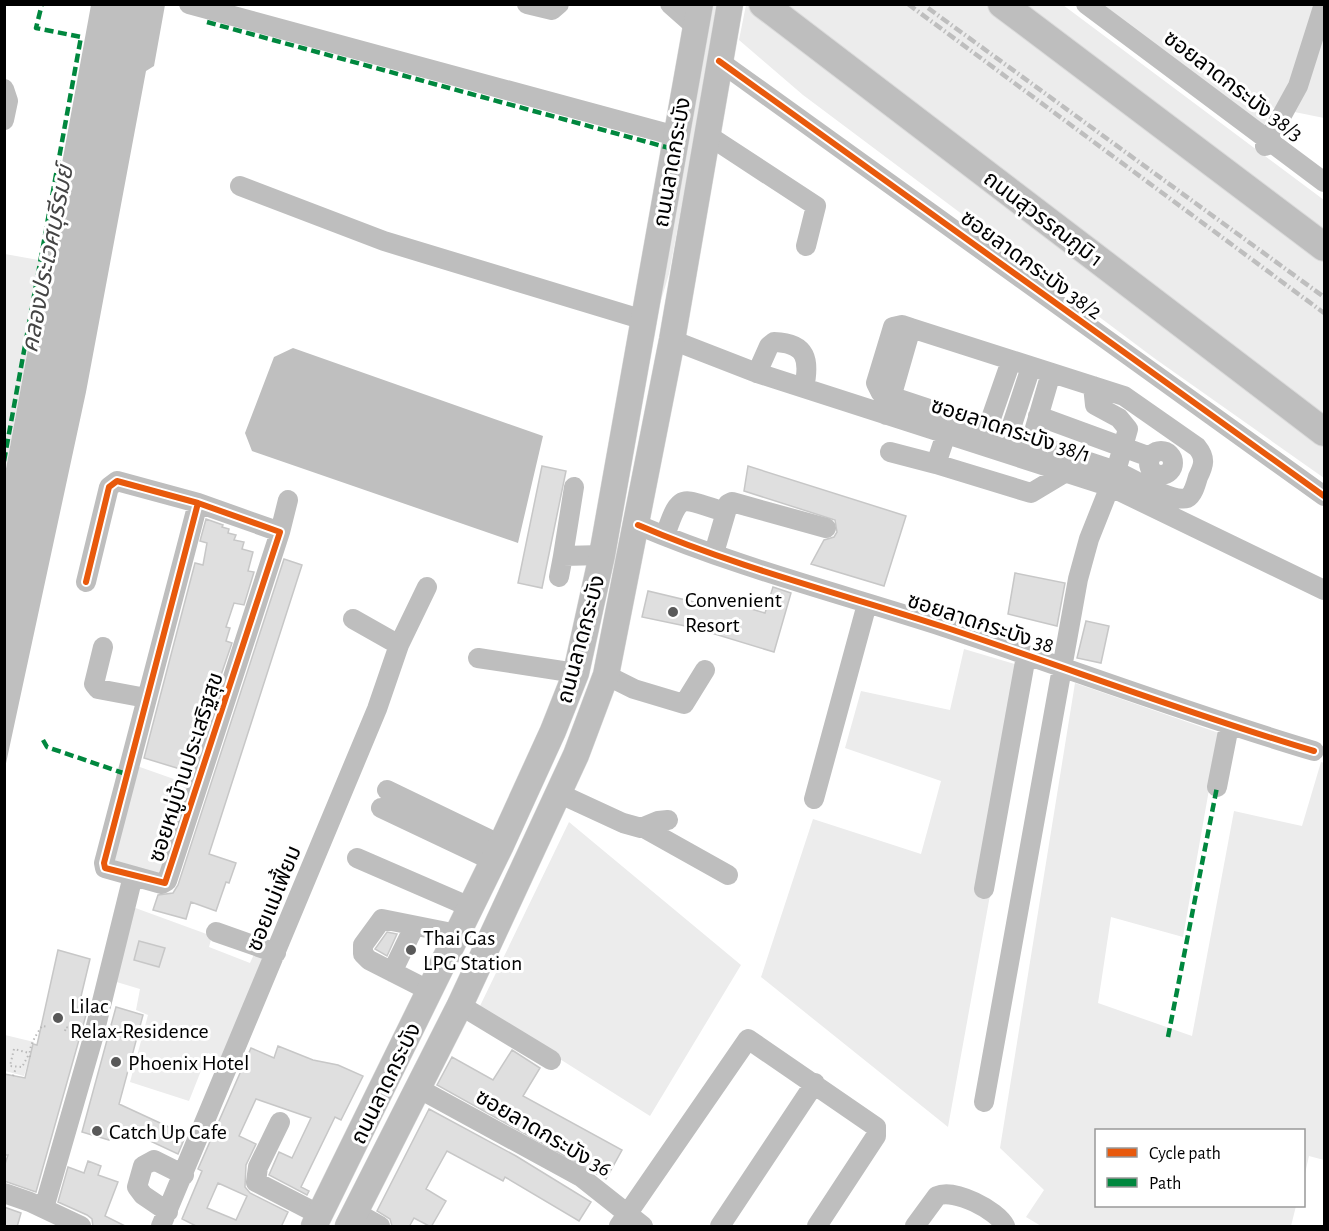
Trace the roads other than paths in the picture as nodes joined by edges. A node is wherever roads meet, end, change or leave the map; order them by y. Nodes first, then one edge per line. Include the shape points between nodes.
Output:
1 (189, 4) edge
2 (527, 4) edge
3 (559, 4) edge
4 (670, 4) edge
5 (730, 4) edge
6 (763, 4) edge
7 (1002, 4) edge
8 (1086, 4) edge
9 (1324, 4) edge
10 (698, 16) edge
11 (719, 61) junction
12 (4, 89) edge
13 (4, 120) edge
14 (706, 134) junction
15 (676, 136) junction
16 (1267, 143) junction
17 (1324, 183) edge
18 (240, 186) dead end
19 (806, 246) dead end
20 (1324, 247) edge
21 (644, 320) junction
22 (672, 340) junction
23 (1011, 361) junction
24 (1030, 367) junction
25 (758, 373) junction
26 (1051, 373) junction
27 (1093, 386) junction
28 (804, 388) junction
29 (889, 406) junction
30 (1038, 416) junction
31 (988, 427) junction
32 (1176, 432) junction
33 (1324, 432) edge
34 (946, 434) junction
35 (1009, 434) junction
36 (1031, 442) junction
37 (1123, 447) junction
38 (890, 452) dead end
39 (617, 462) junction
40 (936, 464) junction
41 (648, 466) junction
42 (1160, 468) junction
43 (1066, 472) junction
44 (1113, 479) junction
45 (1197, 482) junction
46 (574, 487) dead end
47 (1324, 496) edge
48 (288, 500) dead end
49 (198, 503) junction
50 (726, 512) junction
51 (638, 525) junction
52 (826, 528) dead end
53 (280, 532) junction
54 (665, 536) junction
55 (714, 553) junction
56 (602, 555) junction
57 (563, 556) junction
58 (559, 577) dead end
59 (86, 582) dead end
60 (428, 587) dead end
61 (1324, 590) edge
62 (867, 604) junction
63 (353, 619) dead end
64 (399, 645) junction
65 (103, 647) dead end
66 (1026, 656) junction
67 (478, 658) dead end
68 (1060, 668) junction
69 (705, 670) dead end
70 (576, 673) junction
71 (606, 675) junction
72 (146, 698) junction
73 (1229, 726) junction
74 (1314, 752) dead end
75 (1217, 787) dead end
76 (558, 793) junction
77 (814, 799) dead end
78 (384, 800) dead end
79 (668, 820) dead end
80 (644, 828) junction
81 (497, 853) junction
82 (357, 858) dead end
83 (728, 875) dead end
84 (133, 876) junction
85 (984, 889) dead end
86 (470, 907) junction
87 (414, 927) junction
88 (216, 932) dead end
89 (457, 934) junction
90 (276, 953) junction
91 (392, 972) junction
92 (430, 991) junction
93 (460, 1005) junction
94 (551, 1060) dead end
95 (390, 1072) junction
96 (815, 1083) junction
97 (416, 1088) junction
98 (984, 1102) dead end
99 (280, 1122) dead end
100 (184, 1175) junction
101 (4, 1193) edge
102 (44, 1208) junction
103 (351, 1219) edge
104 (165, 1220) edge
105 (624, 1220) edge
106 (317, 1221) edge
107 (81, 1227) edge
108 (380, 1227) edge
109 (643, 1227) edge
110 (720, 1227) edge
111 (817, 1227) edge
112 (915, 1227) edge
113 (1005, 1227) edge

1 - 15 street
2 - 3 street via 552,10
4 - 10 street
5 - 11 main road, ถนนลาดกระบัง
6 - 33 highway, ถนนสุวรรณภูมิ 1
7 - 20 highway
8 - 16 street, ซอยลาดกระบัง 38/3
9 - 16 street via 1298,86
10 - 15 main road, ถนนลาดกระบัง
11 - 14 main road, ถนนลาดกระบัง
11 - 47 street, ซอยลาดกระบัง 38/2
12 - 13 street via 8,101
14 - 19 street via 816,206
14 - 22 main road, ถนนลาดกระบัง
15 - 21 main road, ถนนลาดกระบัง
16 - 17 street, ซอยลาดกระบัง 38/3
18 - 21 street via 384,241
21 - 39 main road, ถนนลาดกระบัง
22 - 25 street, ซอยลาดกระบัง 38/1
22 - 41 main road, ถนนลาดกระบัง
23 - 24 street
23 - 29 street via 902,325 893,327 876,383
23 - 31 street
24 - 26 street
24 - 35 street
25 - 28 street, ซอยลาดกระบัง 38/1
25 - 28 street via 769,346 783,342 805,355
26 - 27 street
26 - 30 street
27 - 32 street via 1124,396
27 - 37 street via 1095,405 1126,424 1128,435
28 - 29 street, ซอยลาดกระบัง 38/1
29 - 31 street
29 - 34 street, ซอยลาดกระบัง 38/1
30 - 36 street
30 - 37 street
31 - 35 street
32 - 42 street
32 - 45 street via 1203,455 1204,465
34 - 40 street
34 - 43 street, ซอยลาดกระบัง 38/1
35 - 36 street
36 - 44 street
37 - 42 street
37 - 44 street
38 - 40 street
39 - 41 main road
39 - 56 main road, ถนนลาดกระบัง
40 - 43 street via 1031,493
41 - 51 main road, ถนนลาดกระบัง
42 - 44 street
42 - 45 street
42 - 45 street via 1179,498 1192,494
43 - 44 street, ซอยลาดกระบัง 38/1
44 - 61 street, ซอยลาดกระบัง 38/1
44 - 68 street via 1080,569
46 - 57 street
48 - 53 street
49 - 53 street
49 - 59 street via 117,481 111,483
49 - 72 street, ซอยหมู่บ้านประเสริฐสุข
50 - 52 street via 732,502
50 - 54 street via 681,501 675,506
50 - 55 street
51 - 54 street, ซอยลาดกระบัง 38
51 - 71 main road, ถนนลาดกระบัง
53 - 84 street, ซอยหมู่บ้านประเสริฐสุข via 167,881 162,884
54 - 55 street, ซอยลาดกระบัง 38
55 - 62 street, ซอยลาดกระบัง 38
56 - 57 street
56 - 70 main road, ถนนลาดกระบัง
57 - 58 street
60 - 64 street, ซอยแม่เฟี้ยม
62 - 66 street, ซอยลาดกระบัง 38
62 - 77 street
63 - 64 street
64 - 90 street, ซอยแม่เฟี้ยม
65 - 72 street via 94,684 98,689
66 - 68 street, ซอยลาดกระบัง 38
66 - 85 street
67 - 70 street
68 - 73 street, ซอยลาดกระบัง 38
68 - 98 street
69 - 71 street via 684,704 634,689
70 - 81 main road, ถนนลาดกระบัง
71 - 76 main road, ถนนลาดกระบัง via 593,717
72 - 84 street, ซอยหมู่บ้านประเสริฐสุข via 104,867
73 - 74 street, ซอยลาดกระบัง 38
73 - 75 street
76 - 80 street via 623,823
76 - 93 main road, ถนนลาดกระบัง
78 - 81 street
79 - 80 street via 658,820
80 - 83 street
81 - 86 main road, ถนนลาดกระบัง
82 - 86 street
84 - 102 street, ซอยหมู่บ้านประเสริฐสุข via 93,1038
86 - 89 main road, ถนนลาดกระบัง
87 - 89 street
87 - 91 street
87 - 91 street via 382,919 363,945 363,954 369,960
88 - 90 street
89 - 92 main road, ถนนลาดกระบัง
90 - 100 street, ซอยแม่เฟี้ยม
91 - 92 street
92 - 95 main road, ถนนลาดกระบัง
93 - 94 street
93 - 97 main road, ถนนลาดกระบัง
95 - 97 main road
95 - 106 main road, ถนนลาดกระบัง
96 - 105 street via 748,1039
96 - 110 street
96 - 111 street via 876,1127 876,1136
97 - 103 main road, ถนนลาดกระบัง
97 - 105 street, ซอยลาดกระบัง 36 via 581,1177
99 - 106 street via 258,1167 256,1182
100 - 104 street, ซอยแม่เฟี้ยม
100 - 104 street via 154,1160 143,1166 137,1180 137,1187
101 - 102 street
102 - 107 street
103 - 108 street
105 - 109 street, ซอยลาดกระบัง 36
112 - 113 street via 929,1204 942,1193 960,1196 987,1210

